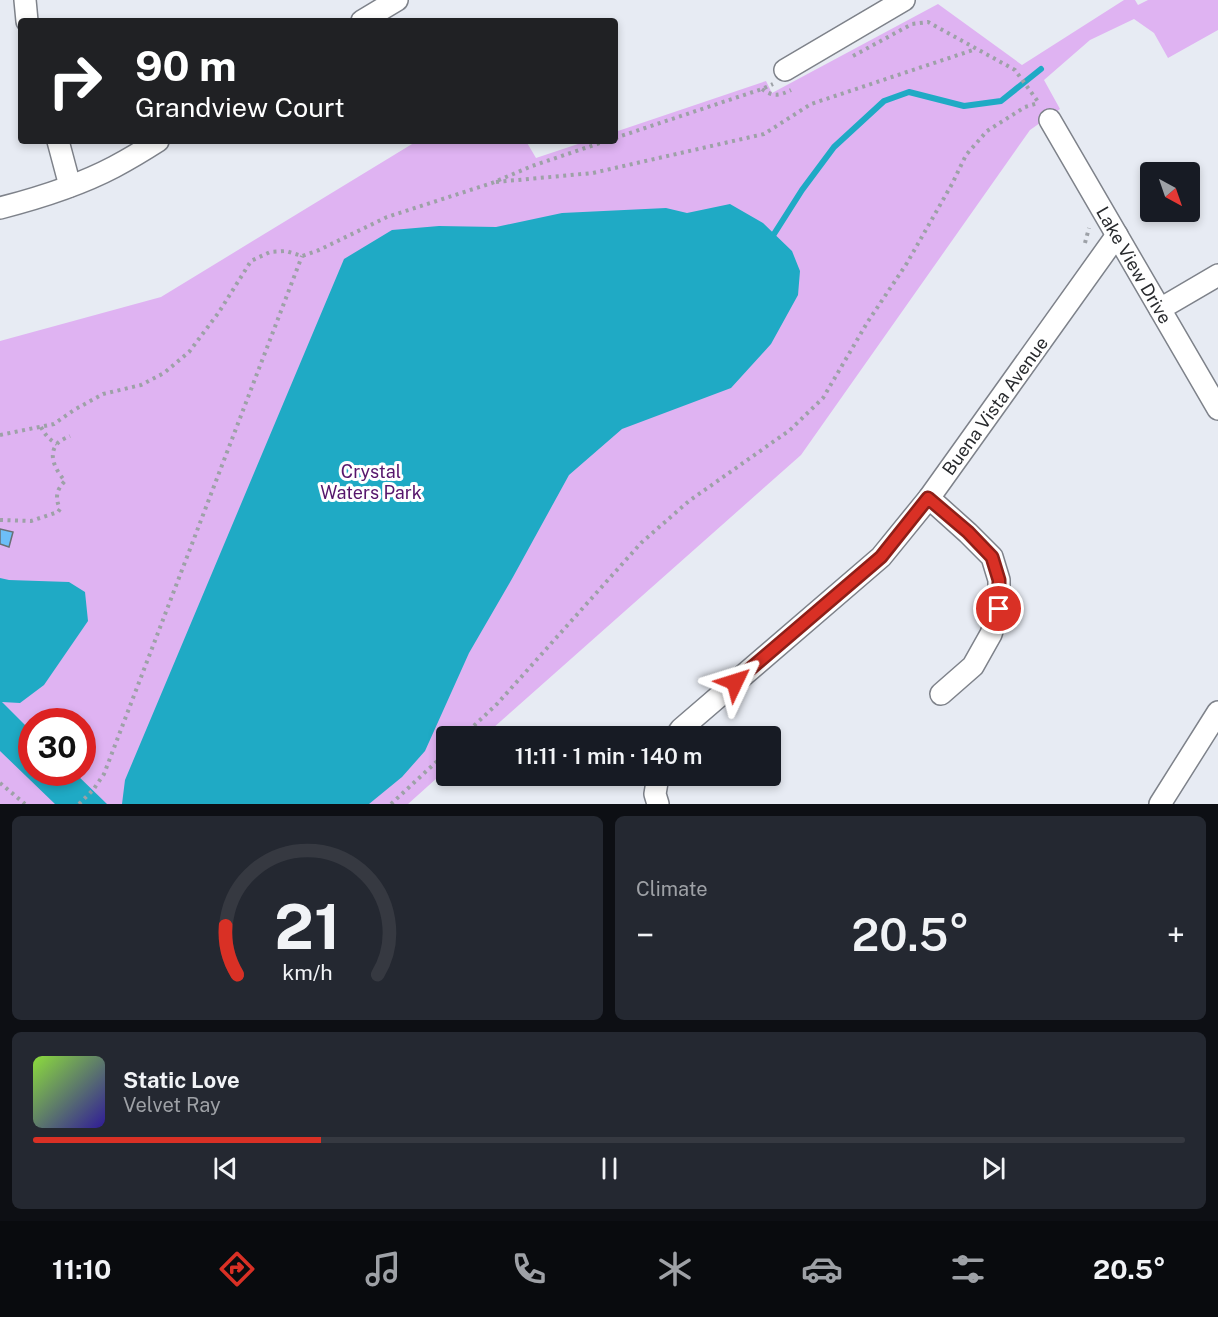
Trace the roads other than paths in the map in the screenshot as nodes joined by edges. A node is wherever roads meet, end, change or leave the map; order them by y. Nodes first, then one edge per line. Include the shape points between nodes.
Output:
1 (25, 0) edge
2 (397, 0) edge
3 (904, 0) edge
4 (27, 18) edge
5 (367, 18) edge
6 (791, 78) road end
7 (1044, 112) road end
8 (59, 144) edge
9 (153, 144) edge
10 (70, 186) junction
11 (0, 208) edge
12 (1117, 234) junction
13 (1218, 275) edge
14 (1160, 309) junction
15 (1218, 409) edge
16 (928, 498) junction
17 (941, 694) dead end
18 (1218, 712) edge
19 (684, 726) edge
20 (656, 786) edge
21 (658, 804) edge
22 (1160, 804) edge

1 - 4 street
2 - 5 street
3 - 6 street
7 - 12 street, Lake View Drive
8 - 10 street
9 - 10 street
10 - 11 street
12 - 14 street, Lake View Drive
12 - 16 street, Buena Vista Avenue
13 - 14 street
14 - 15 street, Lake View Drive
16 - 17 street via 992,557 999,580 999,609 991,634 973,666
16 - 19 street, Buena Vista Avenue via 881,557
18 - 22 street
20 - 21 street

